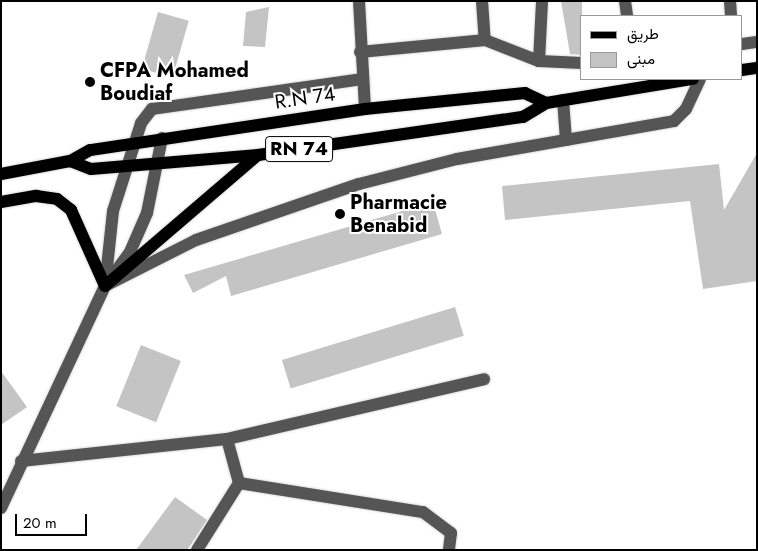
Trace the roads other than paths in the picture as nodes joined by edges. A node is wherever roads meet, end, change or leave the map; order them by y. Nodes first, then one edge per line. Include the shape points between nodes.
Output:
1 (359, 1) edge
2 (482, 1) edge
3 (542, 1) edge
4 (625, 1) edge
5 (730, 1) edge
6 (627, 15) edge
7 (731, 15) edge
8 (485, 40) junction
9 (757, 42) edge
10 (743, 44) edge
11 (360, 52) junction
12 (540, 61) junction
13 (580, 63) edge
14 (757, 68) edge
15 (743, 70) edge
16 (362, 79) junction
17 (687, 80) edge
18 (700, 80) edge
19 (564, 100) junction
20 (546, 103) junction
21 (365, 109) junction
22 (162, 138) junction
23 (566, 140) junction
24 (137, 142) junction
25 (258, 155) junction
26 (70, 161) junction
27 (129, 165) junction
28 (156, 165) junction
29 (1, 174) edge
30 (1, 202) edge
31 (105, 286) junction
32 (484, 379) dead end
33 (227, 439) junction
34 (21, 461) junction
35 (239, 483) junction
36 (1, 508) edge
37 (196, 550) edge
38 (449, 550) edge

1 - 11 street
2 - 8 street
3 - 12 street
4 - 6 street
5 - 7 street
8 - 11 street
8 - 12 street
9 - 10 street
11 - 16 street
12 - 13 street
14 - 15 main road
16 - 21 street
16 - 24 street via 152,108 141,123
17 - 19 main road, R.N 74 / RN 74
18 - 23 street via 686,109 674,121
19 - 20 main road, R.N 74 / RN 74
19 - 23 street
20 - 21 main road, R.N 74 / RN 74 via 525,93
20 - 25 main road, R.N 74 / RN 74 via 523,117
21 - 22 main road, R.N 74 / RN 74
22 - 24 main road, R.N 74 / RN 74
22 - 28 street
23 - 31 street via 457,159 359,184 196,240
24 - 26 main road, R.N 74 / RN 74 via 90,150
24 - 27 street
25 - 28 main road, R.N 74 / RN 74
25 - 31 main road
26 - 27 main road, R.N 74 / RN 74 via 92,169
26 - 29 main road, R.N 74 / RN 74
27 - 28 main road, R.N 74 / RN 74
27 - 31 street via 114,211
28 - 31 street via 144,221 130,252
30 - 31 main road via 36,196 57,199 71,210
31 - 34 street
32 - 33 street
33 - 34 street
33 - 35 street
34 - 36 street
35 - 37 street
35 - 38 street via 424,512 451,533

